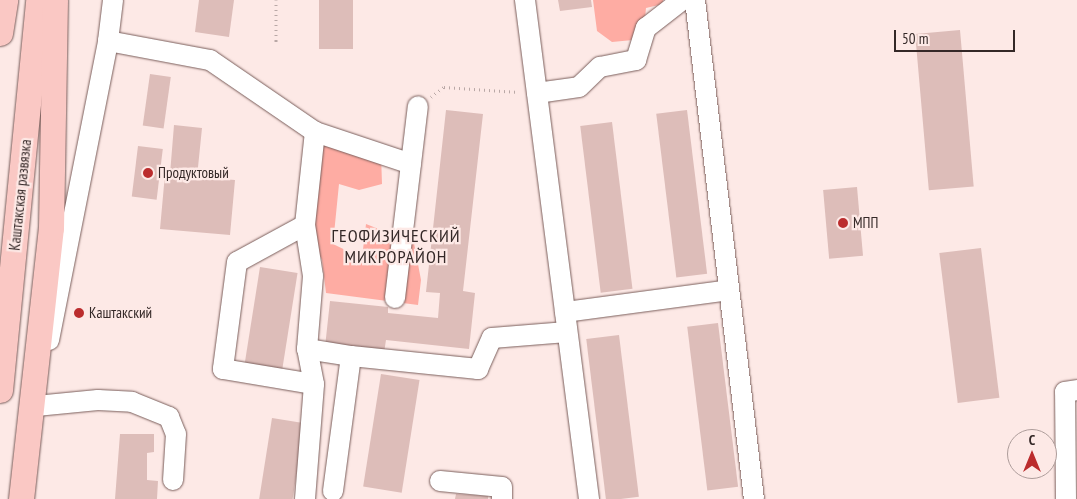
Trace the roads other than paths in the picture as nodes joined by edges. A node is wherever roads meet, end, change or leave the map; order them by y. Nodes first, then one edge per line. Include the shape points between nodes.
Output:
1 (5, 0) edge
2 (38, 0) edge
3 (55, 0) edge
4 (113, 0) edge
5 (525, 0) edge
6 (682, 0) edge
7 (695, 0) edge
8 (0, 33) edge
9 (108, 41) junction
10 (537, 93) junction
11 (418, 106) road end
12 (315, 132) junction
13 (411, 164) junction
14 (305, 225) junction
15 (729, 290) junction
16 (395, 298) dead end
17 (565, 312) junction
18 (567, 332) junction
19 (307, 349) junction
20 (351, 356) junction
21 (314, 384) junction
22 (0, 390) edge
23 (1077, 390) edge
24 (36, 406) junction
25 (23, 472) junction
26 (174, 480) dead end
27 (440, 482) dead end
28 (332, 491) dead end
29 (21, 499) edge
30 (305, 499) edge
31 (502, 499) edge
32 (589, 499) edge
33 (754, 499) edge
34 (1066, 499) edge

1 - 8 main road
2 - 22 main road, Каштакская развязка
3 - 25 main road via 51,228
4 - 9 street
5 - 10 street
6 - 10 street via 646,28 636,60 600,67 579,87
7 - 15 street
9 - 12 street via 210,60
9 - 24 street
10 - 17 street
11 - 13 street
12 - 13 street
12 - 14 street
13 - 16 street
14 - 19 street via 313,276
14 - 21 street via 237,262 224,369
15 - 17 street
15 - 33 street
17 - 18 street
18 - 20 street via 492,338 478,369
18 - 32 street
19 - 20 street
19 - 21 street
20 - 28 street
21 - 30 street
23 - 34 street via 1065,392
24 - 25 street
24 - 26 street via 98,400 132,402 169,416 176,434
25 - 29 main road
27 - 31 street via 502,487

